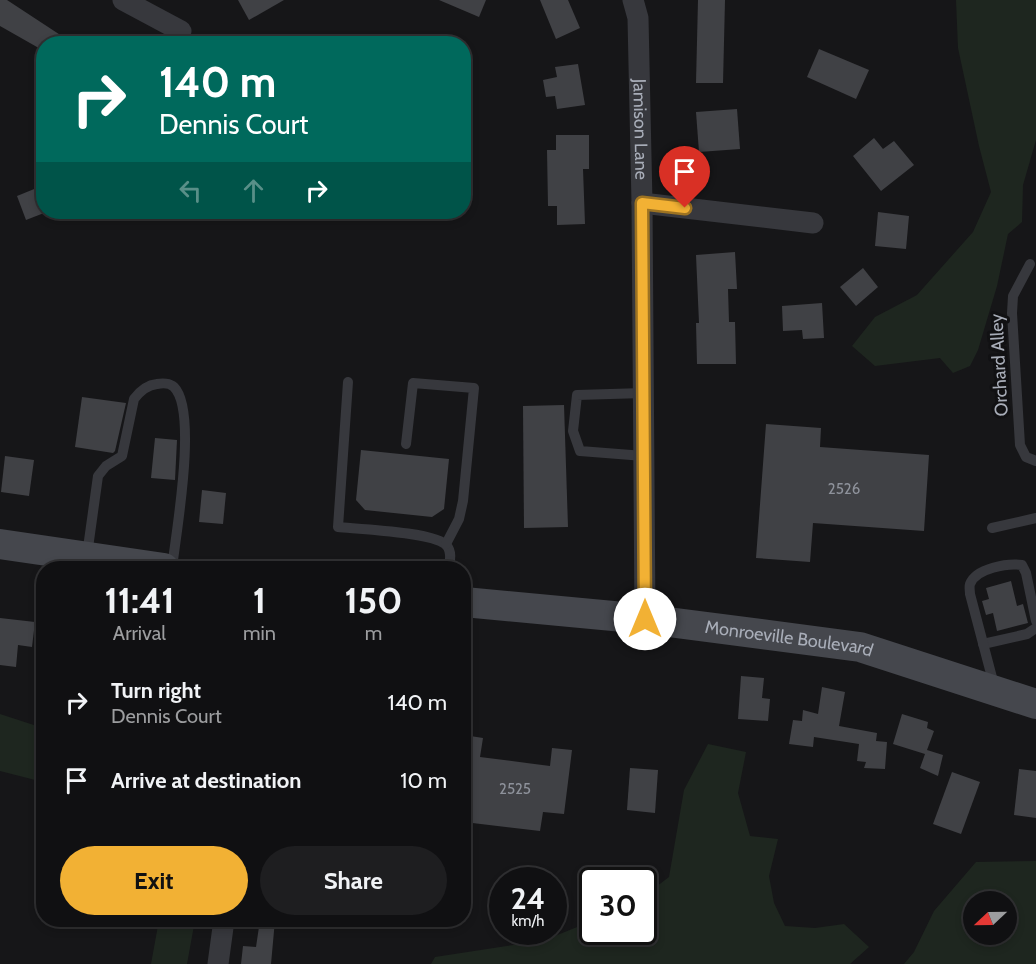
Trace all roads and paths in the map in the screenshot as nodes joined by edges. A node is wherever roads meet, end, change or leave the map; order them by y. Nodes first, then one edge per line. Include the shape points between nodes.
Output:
1 (123, 0) edge
2 (633, 0) edge
3 (181, 31) dead end
4 (642, 203) junction
5 (813, 223) dead end
6 (1030, 264) dead end
7 (348, 382) dead end
8 (644, 393) junction
9 (406, 444) dead end
10 (644, 456) junction
11 (1036, 461) edge
12 (1036, 518) edge
13 (992, 528) dead end
14 (0, 544) edge
15 (446, 544) junction
16 (87, 557) junction
17 (115, 561) edge
18 (173, 561) edge
19 (449, 561) edge
20 (471, 603) edge
21 (645, 619) junction
22 (1036, 621) edge
23 (1036, 628) edge
24 (983, 644) junction
25 (995, 691) junction
26 (1036, 705) edge
27 (223, 927) edge
28 (218, 964) edge

1 - 3 street
2 - 4 street, Jamison Lane via 638,18
4 - 5 street
4 - 8 street, Jamison Lane
6 - 11 lane, Orchard Alley via 1013,296 1012,313 1020,445 1026,457
7 - 15 lane via 338,527 416,534
8 - 10 street, Jamison Lane
8 - 10 lane via 577,395 573,431 580,451
9 - 15 lane via 413,383 474,388 463,501
10 - 21 street, Jamison Lane
12 - 13 lane
14 - 16 main road
15 - 19 lane
16 - 17 main road
16 - 18 lane via 98,476 123,454 134,399 139,392 157,384 170,384 184,408 186,420
20 - 21 main road, Monroeville Boulevard
21 - 25 main road, Monroeville Boulevard via 860,647
22 - 24 lane via 1023,566 986,570 970,584
23 - 24 lane via 1027,634
24 - 25 lane
25 - 26 main road, Monroeville Boulevard
27 - 28 street

